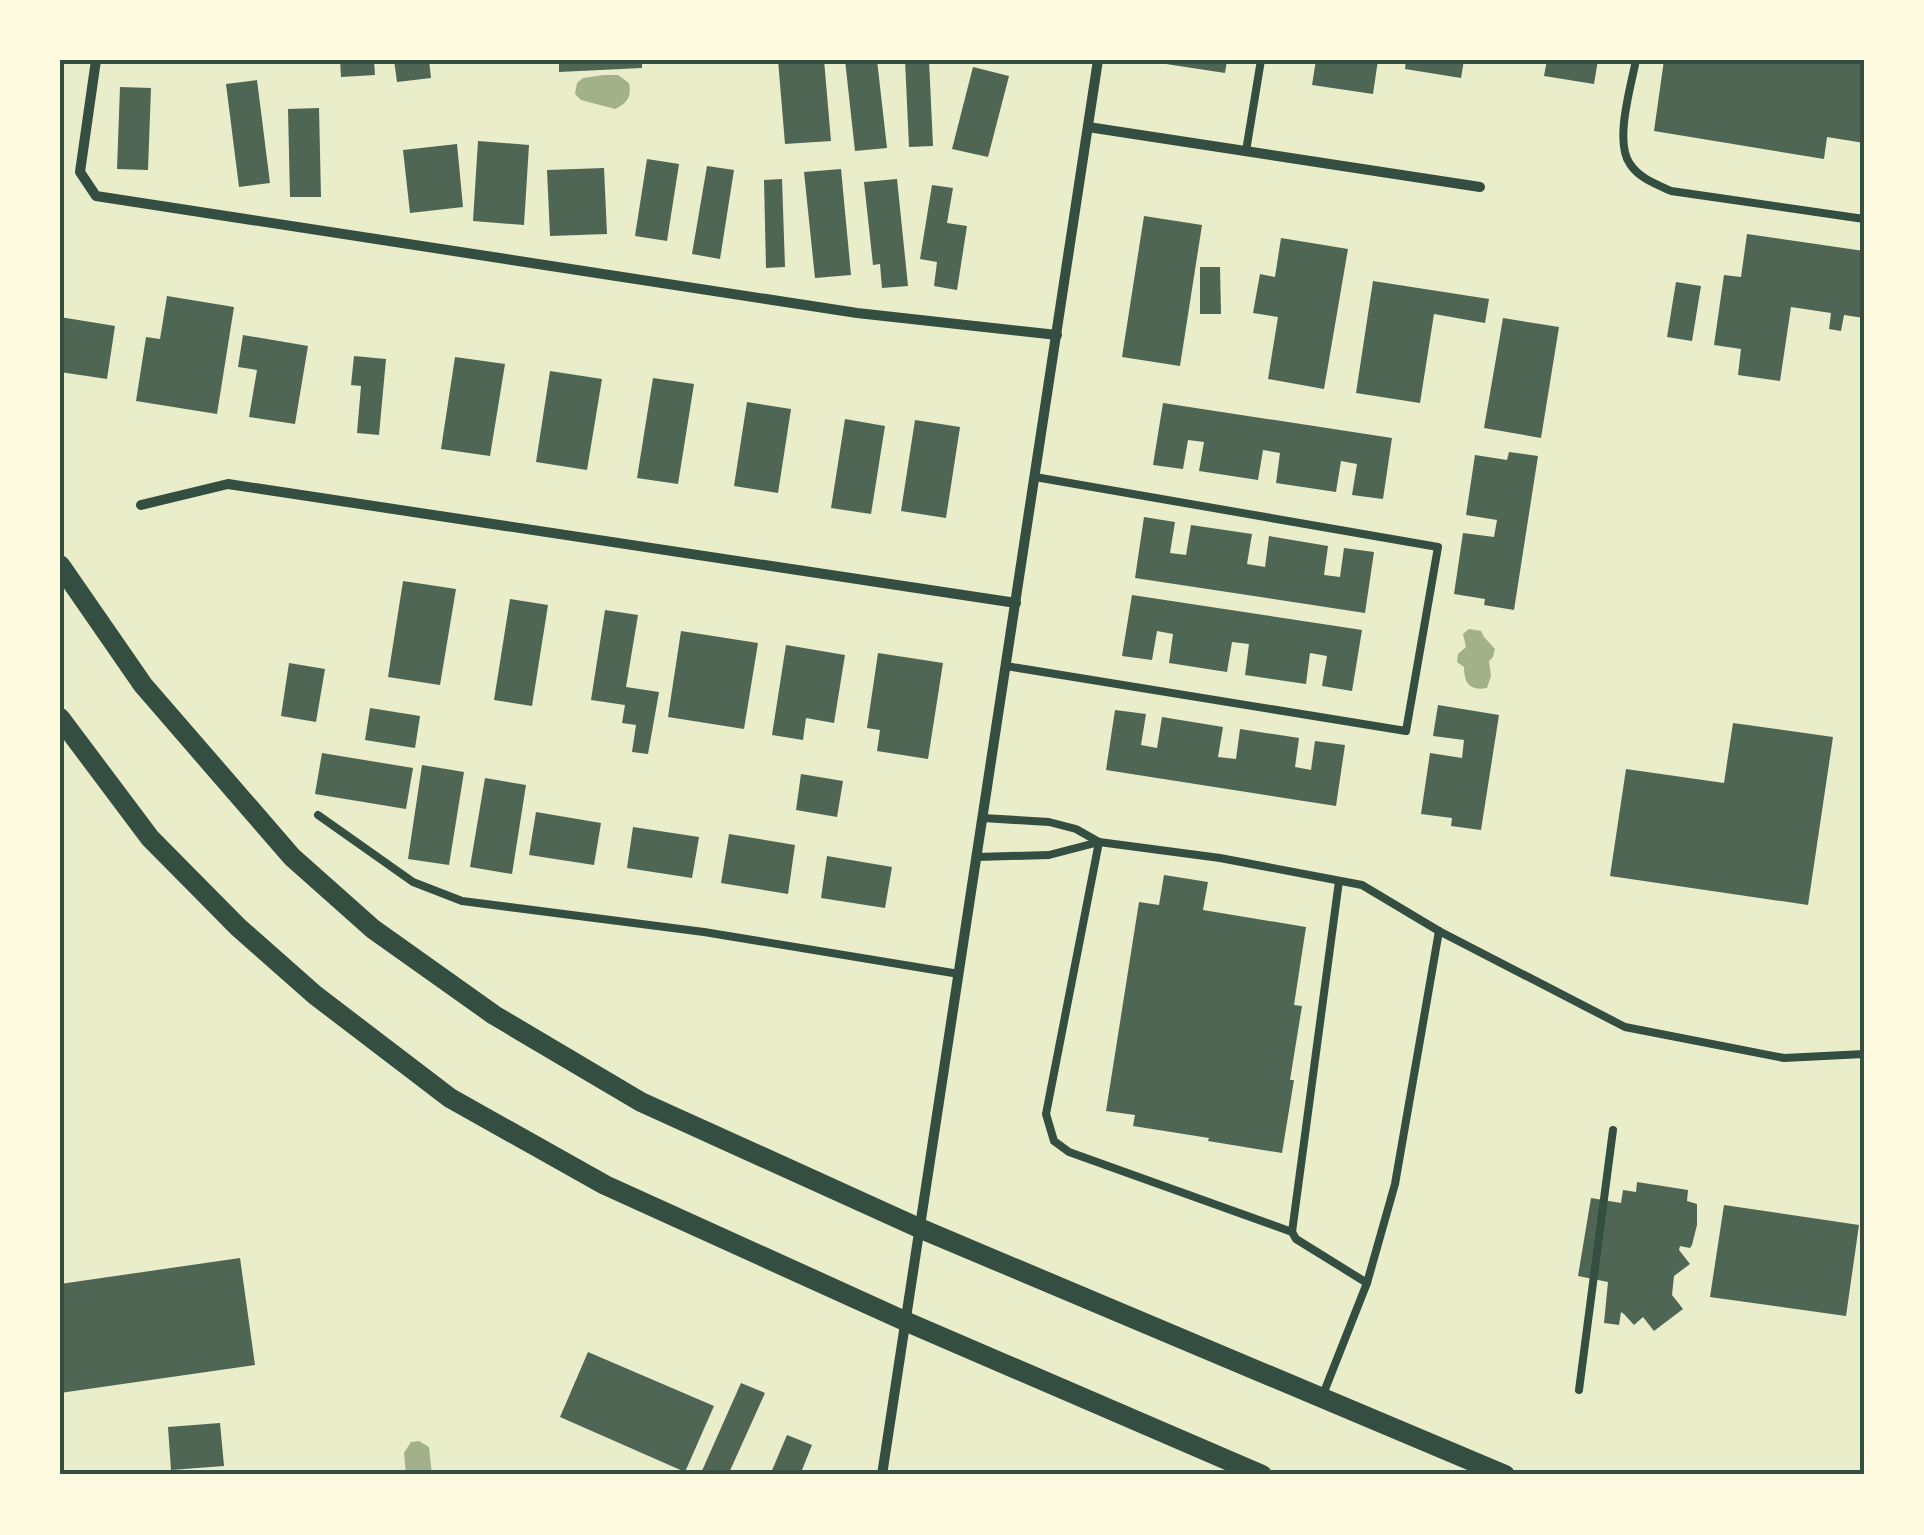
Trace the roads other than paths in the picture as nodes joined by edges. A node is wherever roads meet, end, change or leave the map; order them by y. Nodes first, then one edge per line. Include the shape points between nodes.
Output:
1 (96, 60) edge
2 (1098, 60) edge
3 (1261, 60) edge
4 (1636, 60) edge
5 (1088, 127) junction
6 (1246, 151) junction
7 (1480, 187) dead end
8 (1864, 219) edge
9 (1056, 336) junction
10 (1035, 477) junction
11 (141, 505) dead end
12 (60, 564) edge
13 (1016, 603) junction
14 (1006, 666) junction
15 (60, 718) edge
16 (318, 814) dead end
17 (983, 818) junction
18 (1100, 842) junction
19 (977, 857) junction
20 (1340, 881) junction
21 (1439, 932) junction
22 (959, 974) junction
23 (1864, 1054) edge
24 (1613, 1130) dead end
25 (919, 1228) junction
26 (1292, 1232) junction
27 (1367, 1283) junction
28 (906, 1322) junction
29 (1579, 1390) dead end
30 (1322, 1398) junction
31 (882, 1475) edge
32 (1262, 1475) edge
33 (1505, 1475) edge

1 - 9 street via 80,172 96,196 857,313
2 - 5 street
3 - 6 lane
4 - 8 lane via 1622,138 1628,162 1648,180 1671,190
5 - 6 street
5 - 9 street
6 - 7 street
9 - 10 street
10 - 13 street
10 - 14 lane via 1438,546 1406,732
11 - 13 street via 228,484
12 - 25 main road via 143,685 292,858 374,929 494,1015 641,1102
13 - 14 street
14 - 17 street
15 - 28 main road via 150,838 238,927 314,995 450,1098 605,1185
16 - 22 lane via 413,882 462,901
17 - 18 lane via 1050,822
17 - 19 street
18 - 19 lane via 1050,856
18 - 20 lane
18 - 26 lane via 1046,1114 1054,1141 1068,1152
19 - 22 street
20 - 21 lane via 1362,886
20 - 26 lane
21 - 23 lane via 1625,1027 1784,1058
21 - 27 lane via 1395,1184
22 - 25 street
24 - 29 lane
25 - 28 street
25 - 30 main road
26 - 27 lane
27 - 30 lane
28 - 31 street
28 - 32 main road
30 - 33 main road

